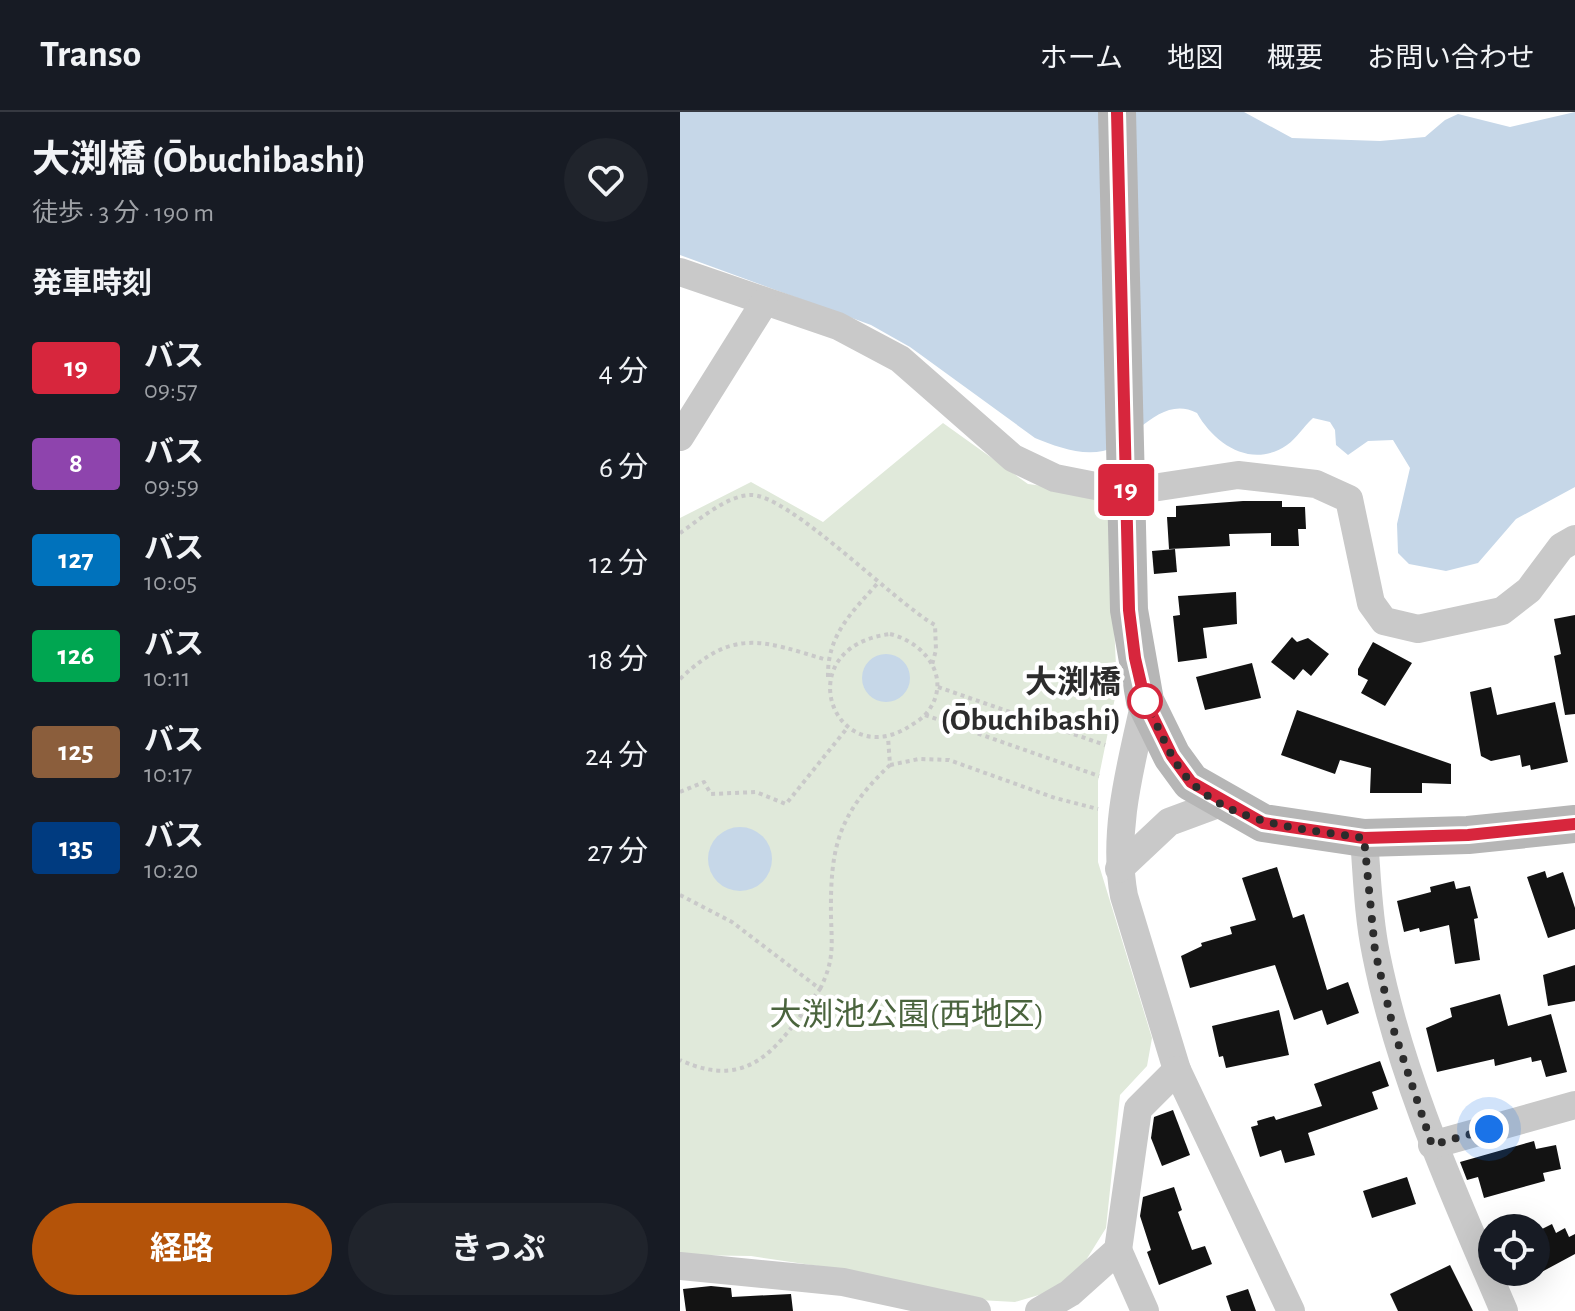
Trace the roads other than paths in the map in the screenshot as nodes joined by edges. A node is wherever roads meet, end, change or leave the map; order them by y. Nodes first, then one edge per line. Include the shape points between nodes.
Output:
1 (1117, 112) edge
2 (680, 272) edge
3 (764, 303) junction
4 (680, 437) edge
5 (1126, 492) junction
6 (1575, 539) edge
7 (1145, 701) junction
8 (1125, 795) junction
9 (1223, 802) junction
10 (1169, 822) junction
11 (1575, 824) edge
12 (1364, 838) junction
13 (1119, 869) junction
14 (1177, 1070) junction
15 (1575, 1105) edge
16 (1432, 1145) junction
17 (1118, 1250) junction
18 (680, 1266) edge
19 (977, 1311) edge
20 (1039, 1311) edge
21 (1145, 1311) edge
22 (1291, 1311) edge
23 (1504, 1311) edge

1 - 5 street
2 - 3 street
3 - 4 street
3 - 5 street via 838,326 900,359 1013,458 1055,478
5 - 6 street via 1238,475 1316,484 1349,499 1371,603 1384,621 1418,629 1502,611 1529,590 1561,547
5 - 7 street via 1129,610
7 - 8 street
7 - 9 street via 1191,782
8 - 10 street via 1139,815
8 - 13 street
9 - 10 street
9 - 12 street via 1263,823
10 - 13 street
11 - 12 street
12 - 16 street via 1375,951 1394,1031
13 - 14 street
14 - 17 street via 1138,1109
14 - 22 street
15 - 16 street
16 - 23 street
17 - 20 street via 1070,1293
17 - 21 street
18 - 19 street via 843,1282

